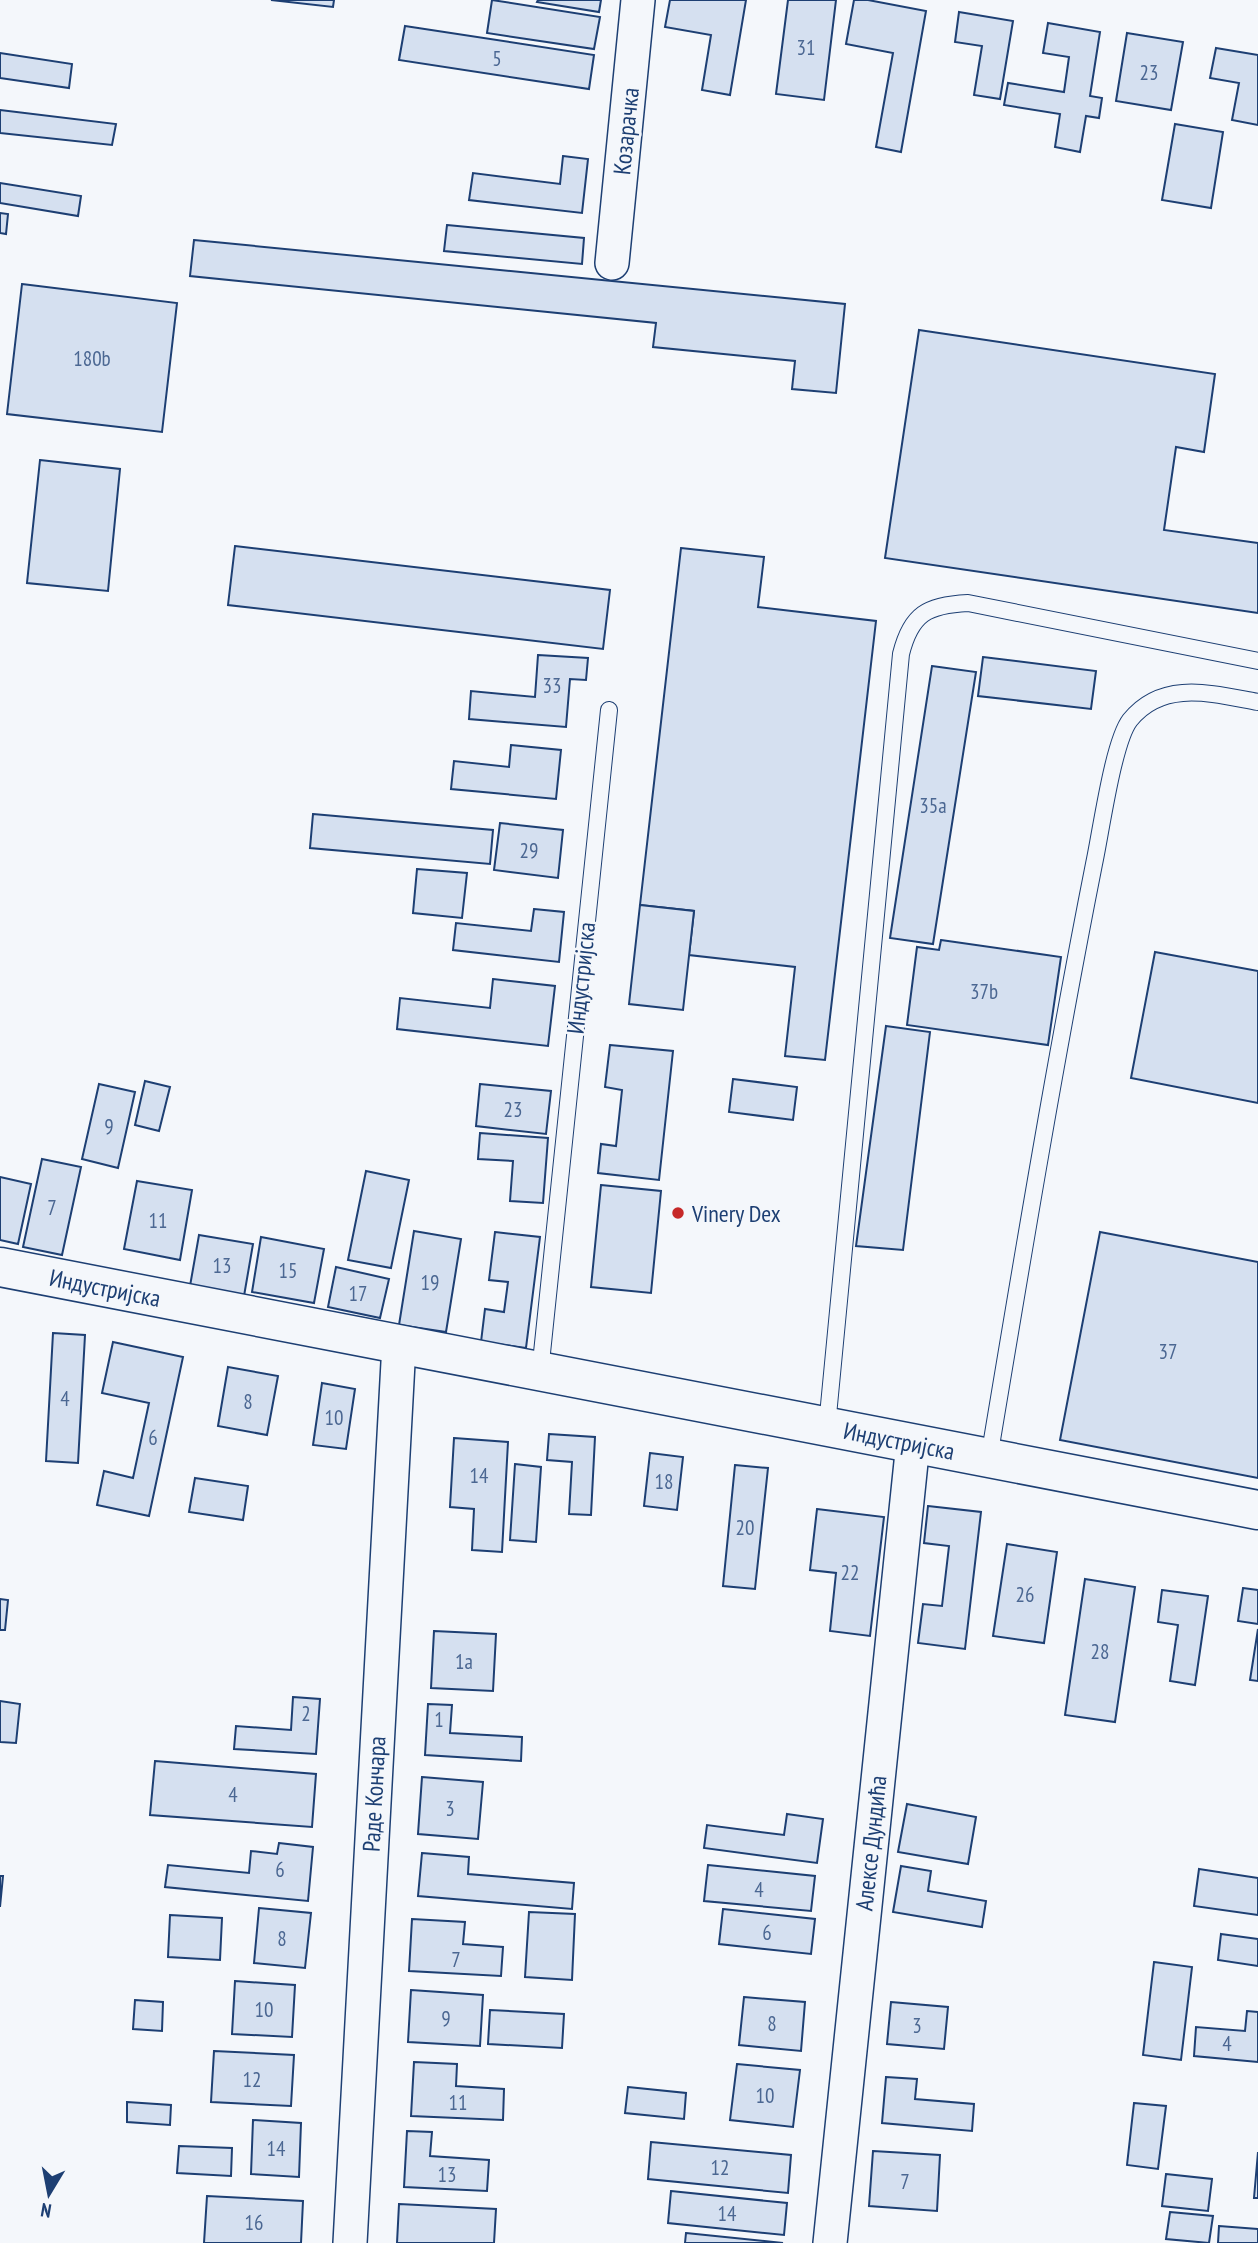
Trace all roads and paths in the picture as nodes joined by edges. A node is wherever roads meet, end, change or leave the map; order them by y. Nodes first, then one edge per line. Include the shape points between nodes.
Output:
1 (638, 0) edge
2 (612, 263) dead end
3 (1258, 661) edge
4 (1258, 702) edge
5 (609, 710) dead end
6 (0, 1267) edge
7 (399, 1344) junction
8 (540, 1372) junction
9 (827, 1427) junction
10 (913, 1443) junction
11 (989, 1458) junction
12 (1258, 1510) edge
13 (350, 2243) edge
14 (830, 2243) edge

1 - 2 street, Козарачка
3 - 9 lane via 968,603 941,604 918,618 906,633
4 - 11 lane via 1192,691 1154,699 1129,722 1116,755 1079,940
5 - 8 lane, Индустријска
6 - 7 main road, Индустријска
7 - 8 main road, Индустријска
7 - 13 street, Раде Кончара
8 - 9 main road, Индустријска
9 - 10 main road, Индустријска
10 - 11 main road, Индустријска
10 - 14 street, Алексе Дундића
11 - 12 main road, Индустријска

